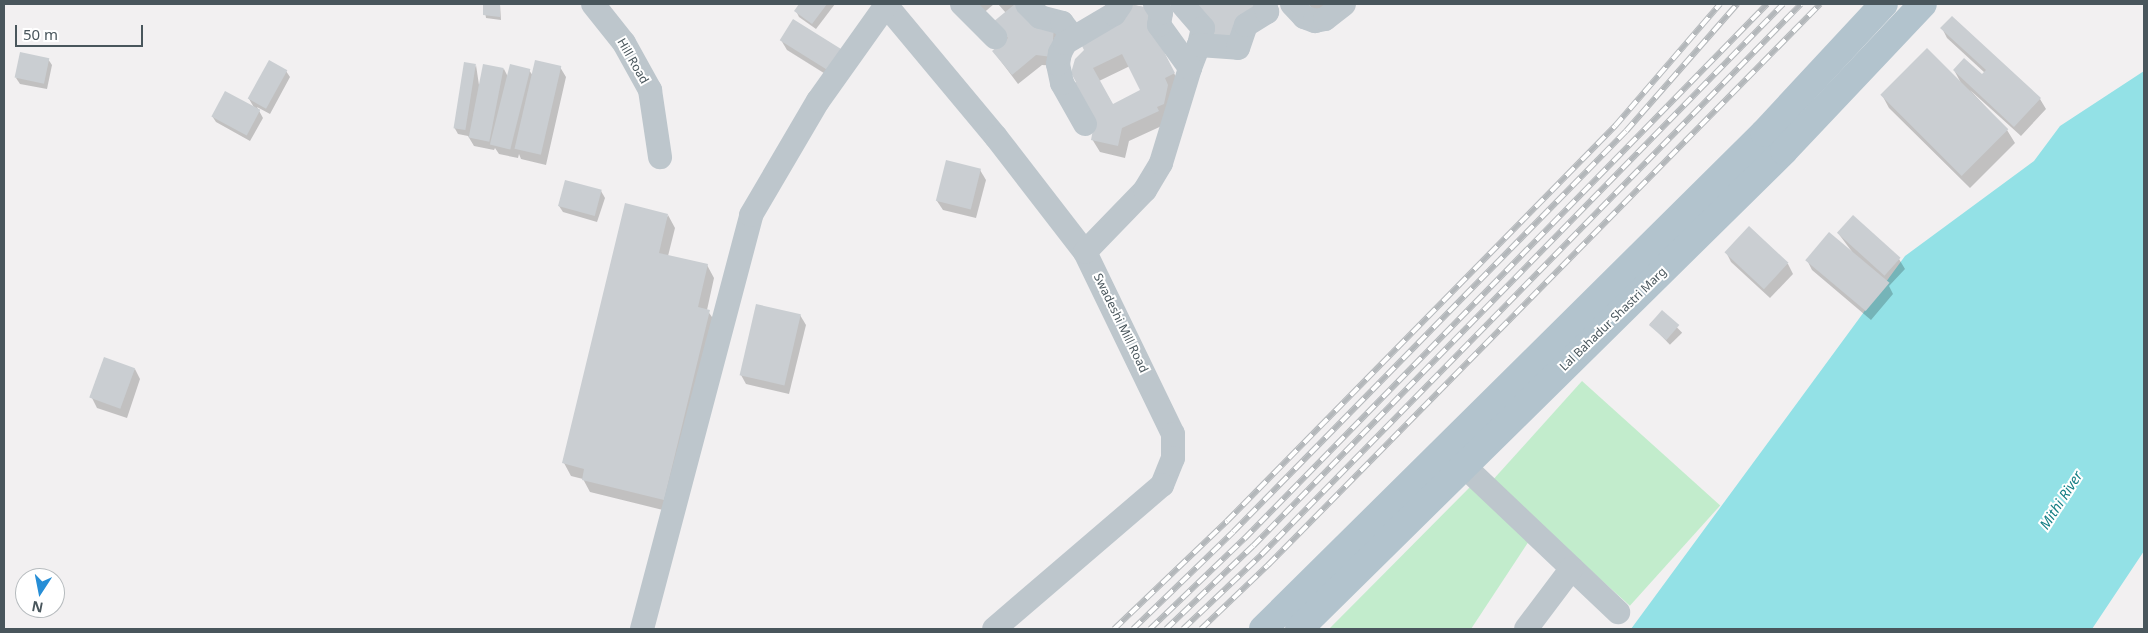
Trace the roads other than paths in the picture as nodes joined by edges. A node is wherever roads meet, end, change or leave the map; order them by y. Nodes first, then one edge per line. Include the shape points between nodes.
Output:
1 (593, 4) edge
2 (887, 4) edge
3 (962, 4) edge
4 (1027, 4) edge
5 (1121, 4) edge
6 (1155, 4) edge
7 (1182, 4) edge
8 (1264, 4) edge
9 (1292, 4) edge
10 (1344, 4) edge
11 (1884, 4) edge
12 (1923, 4) edge
13 (995, 37) dead end
14 (1074, 37) junction
15 (1199, 45) junction
16 (1190, 68) junction
17 (1085, 124) dead end
18 (1764, 133) junction
19 (1784, 151) junction
20 (660, 157) dead end
21 (1085, 252) junction
22 (1586, 328) junction
23 (1498, 414) junction
24 (1463, 465) junction
25 (1371, 540) junction
26 (1572, 568) junction
27 (1618, 612) dead end
28 (642, 629) edge
29 (994, 629) edge
30 (1263, 629) edge
31 (1299, 629) edge
32 (1526, 629) edge

1 - 20 street, Hill Road via 624,43 650,90
2 - 21 street, Swadeshi Mill Road via 996,136
2 - 28 street via 818,101 751,215
3 - 13 street
4 - 14 street via 1040,17 1062,23
5 - 14 street via 1114,14
6 - 16 street via 1161,13 1159,25
7 - 15 street via 1204,28
8 - 15 street via 1266,12 1246,25 1238,48
9 - 10 street via 1304,17 1316,21 1325,20
11 - 18 main road, Lal Bahadur Shastri Marg
12 - 19 main road, Lal Bahadur Shastri Marg
14 - 17 street via 1066,43 1058,64 1062,83
15 - 16 street
16 - 21 street via 1161,163 1145,190
18 - 19 main road
18 - 22 main road, Lal Bahadur Shastri Marg
19 - 22 main road, Lal Bahadur Shastri Marg
21 - 29 street, Swadeshi Mill Road via 1163,410 1173,434 1173,458 1162,485
22 - 23 main road, Lal Bahadur Shastri Marg
23 - 24 main road, Lal Bahadur Shastri Marg
23 - 25 main road, Lal Bahadur Shastri Marg
24 - 25 main road, Lal Bahadur Shastri Marg
24 - 26 street
25 - 30 main road, Lal Bahadur Shastri Marg
25 - 31 main road, Lal Bahadur Shastri Marg
26 - 27 street
26 - 32 street

